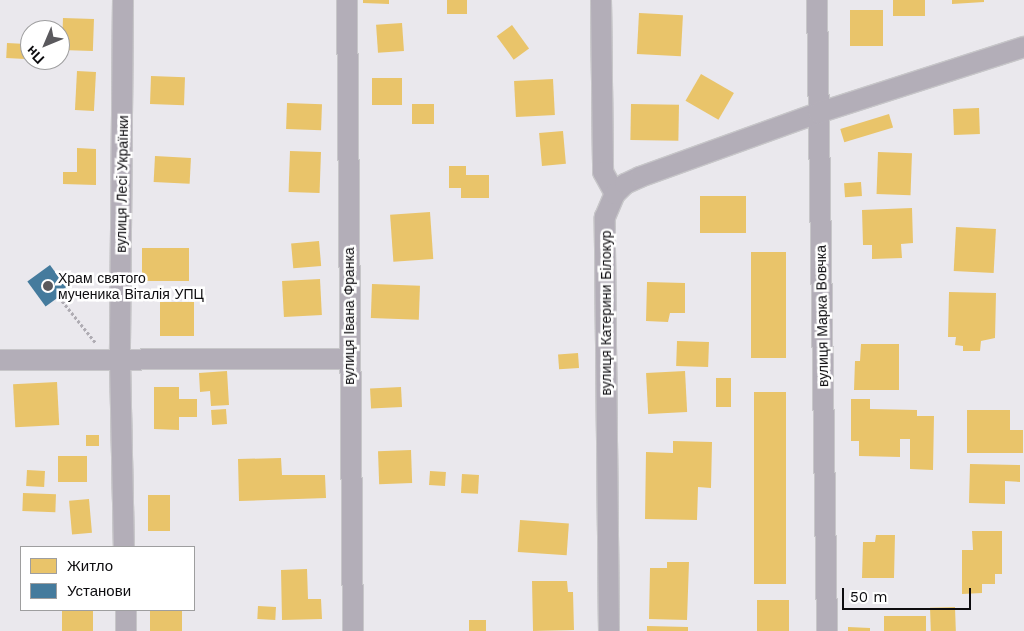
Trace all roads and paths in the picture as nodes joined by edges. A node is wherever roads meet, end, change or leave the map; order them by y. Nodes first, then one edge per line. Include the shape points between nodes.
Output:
1 (123, 0) edge
2 (347, 0) edge
3 (601, 0) edge
4 (817, 0) edge
5 (1024, 47) edge
6 (818, 113) junction
7 (615, 194) junction
8 (58, 297) dead end
9 (0, 360) edge
10 (120, 360) junction
11 (349, 360) junction
12 (124, 546) edge
13 (126, 611) edge
14 (126, 631) edge
15 (353, 631) edge
16 (609, 631) edge
17 (827, 631) edge

1 - 10 street, вулиця Лесі Українки
2 - 11 street, вулиця Івана Франка
3 - 7 street via 603,172
4 - 6 street, вулиця Марка Вовчка
5 - 6 street
6 - 7 street via 640,177 625,184
6 - 17 street, вулиця Марка Вовчка
7 - 16 street, вулиця Катерини Білокур via 606,217
8 - 10 path via 94,342
9 - 10 street
10 - 11 street
10 - 12 street, вулиця Лесі Українки
11 - 15 street, вулиця Івана Франка
13 - 14 street

